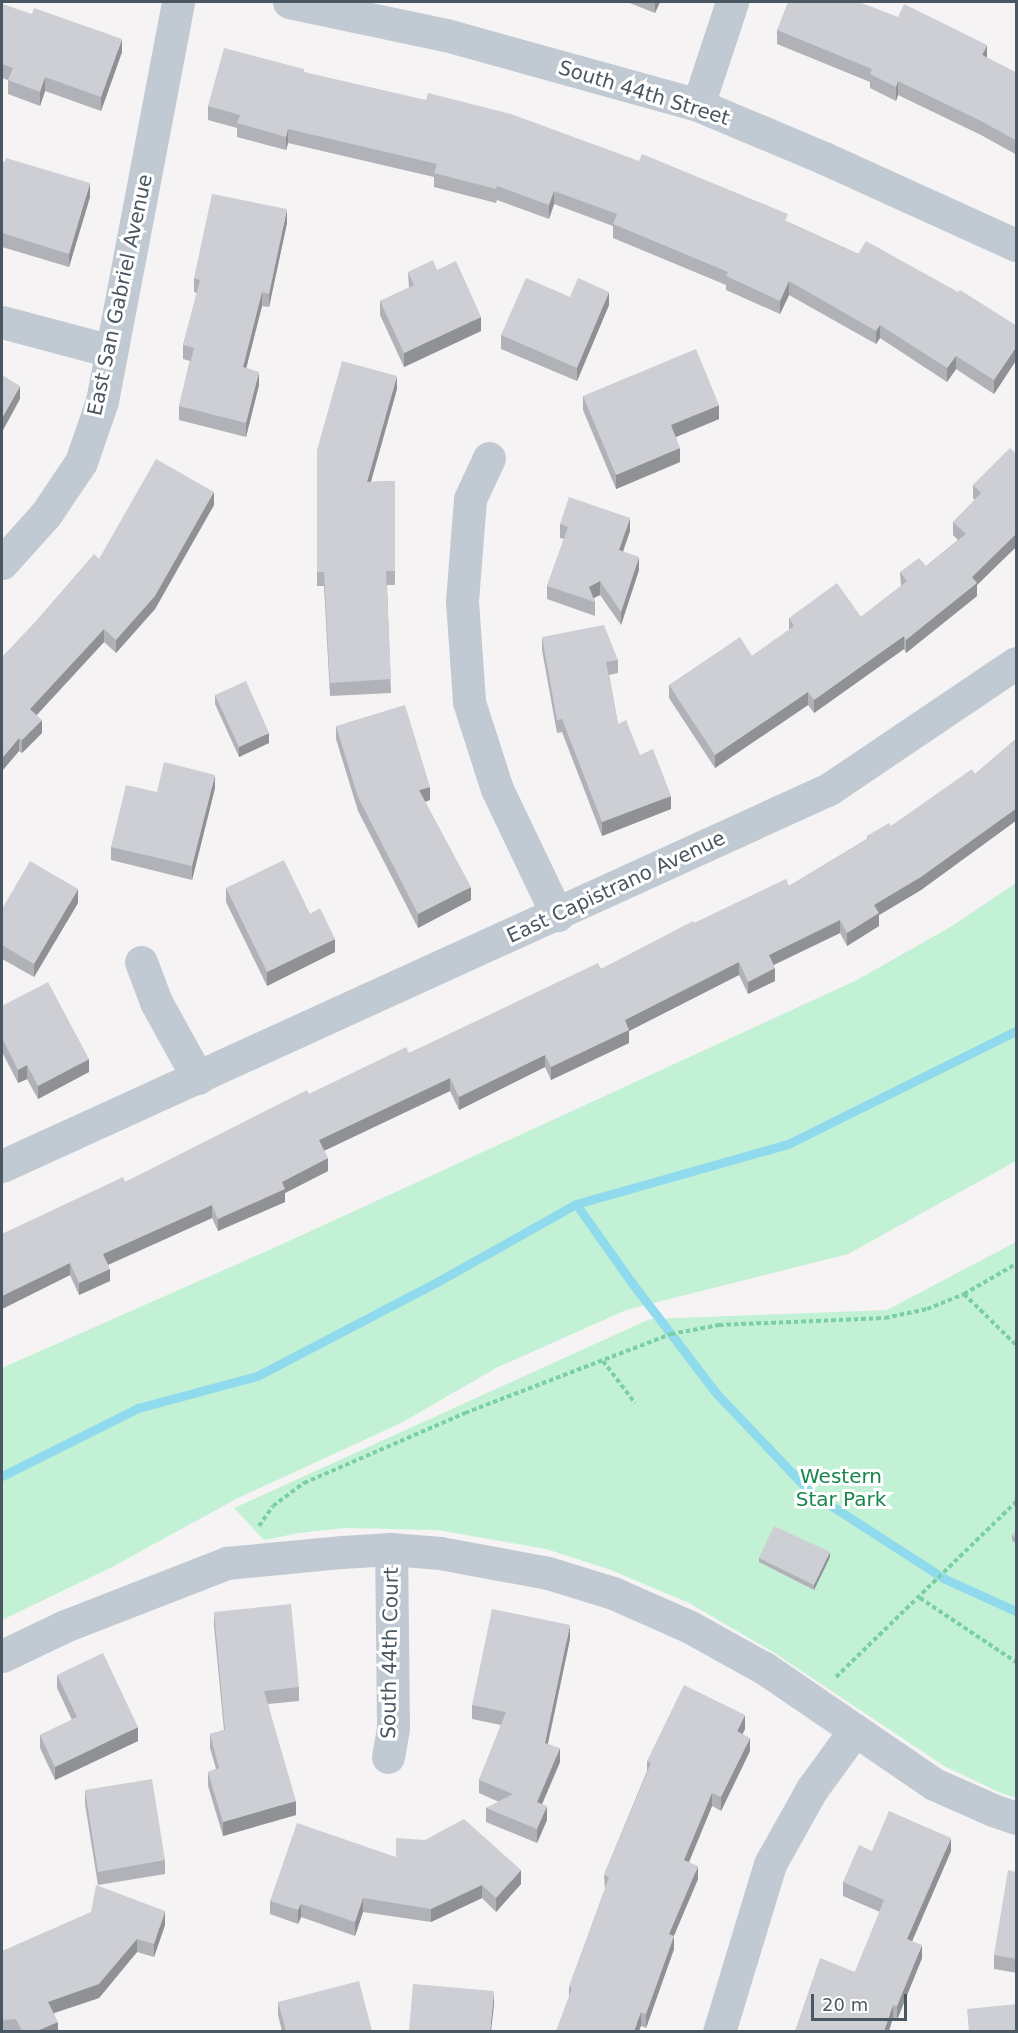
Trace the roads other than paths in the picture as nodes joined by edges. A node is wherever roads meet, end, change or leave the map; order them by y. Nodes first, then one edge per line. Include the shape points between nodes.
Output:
1 (178, 2) edge
2 (289, 2) edge
3 (732, 2) edge
4 (698, 105) junction
5 (1017, 245) edge
6 (2, 322) edge
7 (111, 351) junction
8 (489, 458) dead end
9 (2, 563) edge
10 (1017, 663) edge
11 (557, 915) junction
12 (141, 963) dead end
13 (198, 1078) junction
14 (2, 1166) edge
15 (391, 1549) junction
16 (2, 1656) edge
17 (855, 1730) junction
18 (388, 1756) dead end
19 (1017, 1818) edge
20 (719, 2031) edge

1 - 7 street, East San Gabriel Avenue
2 - 4 street, South 44th Street via 446,35
3 - 4 street
4 - 5 street, South 44th Street
6 - 7 street
7 - 9 street, East San Gabriel Avenue via 102,401 81,462 46,514
8 - 11 street via 470,499 462,601 469,702 497,789
10 - 11 street, East Capistrano Avenue via 829,789
11 - 13 street, East Capistrano Avenue
12 - 13 street via 156,1002
13 - 14 street, East Capistrano Avenue
15 - 16 street via 227,1563 65,1626
15 - 17 street via 440,1553 548,1573 613,1593 690,1627 755,1663
15 - 18 street, South 44th Court via 393,1728
17 - 19 street via 934,1784
17 - 20 street via 812,1789 770,1864

